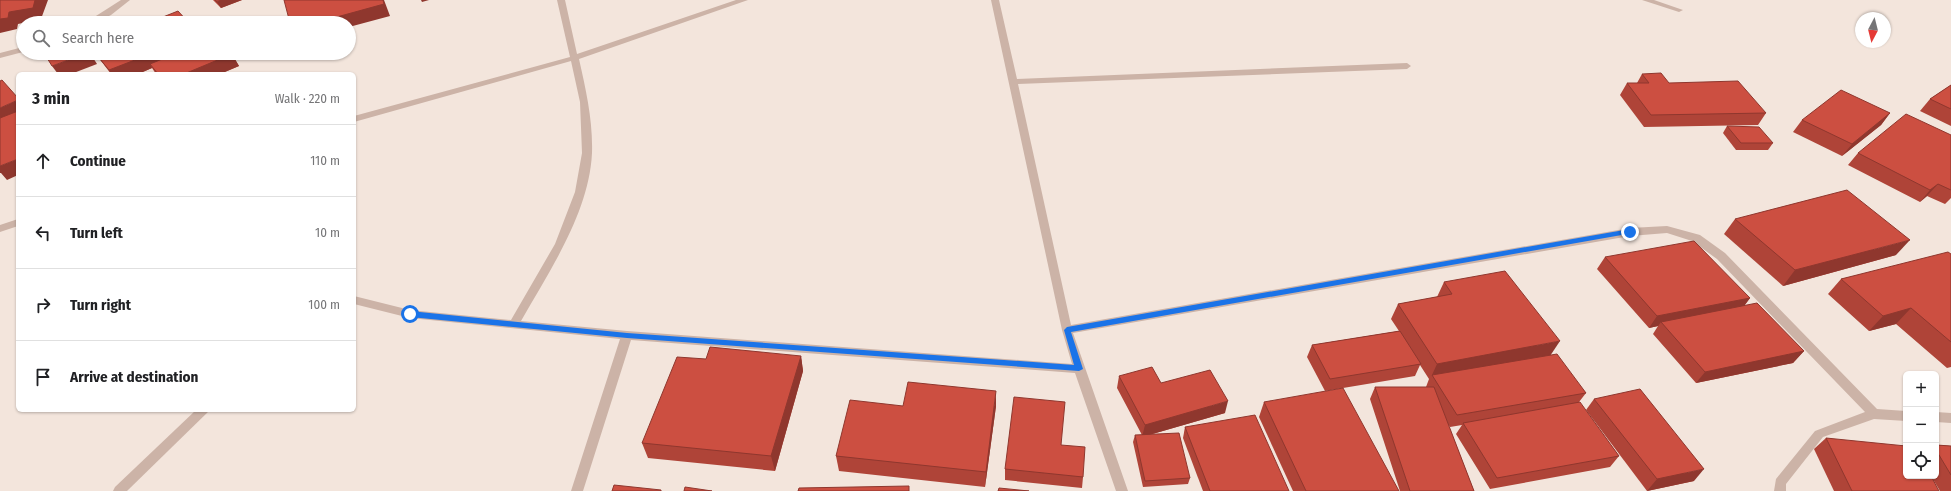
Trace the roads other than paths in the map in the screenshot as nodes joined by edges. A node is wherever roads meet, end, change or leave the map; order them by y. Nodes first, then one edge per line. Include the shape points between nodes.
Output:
1 (126, 0) edge
2 (561, 0) edge
3 (744, 0) edge
4 (995, 0) edge
5 (1646, 0) edge
6 (1679, 10) dead end
7 (102, 16) edge
8 (16, 51) edge
9 (0, 56) edge
10 (574, 58) junction
11 (1407, 66) dead end
12 (1013, 82) junction
13 (356, 118) edge
14 (16, 223) edge
15 (0, 229) edge
16 (356, 300) edge
17 (514, 324) junction
18 (1067, 330) junction
19 (627, 335) junction
20 (1079, 369) junction
21 (202, 412) edge
22 (1874, 414) junction
23 (1903, 416) edge
24 (1939, 417) edge
25 (1951, 418) edge
26 (119, 491) edge
27 (577, 491) edge
28 (1122, 491) edge
29 (1780, 491) edge

1 - 7 street
2 - 10 street
3 - 10 street
4 - 12 street
5 - 6 street
8 - 9 street
10 - 13 street
10 - 17 street via 584,102 587,153 580,192 560,244
11 - 12 street
12 - 18 street
14 - 15 street
16 - 17 street via 410,314
17 - 19 street
18 - 20 street
18 - 22 street via 1623,233 1667,229 1696,238 1721,256
19 - 20 street
19 - 27 street
20 - 28 street
21 - 26 street
22 - 23 street
22 - 29 street via 1819,434 1780,483
24 - 25 street

